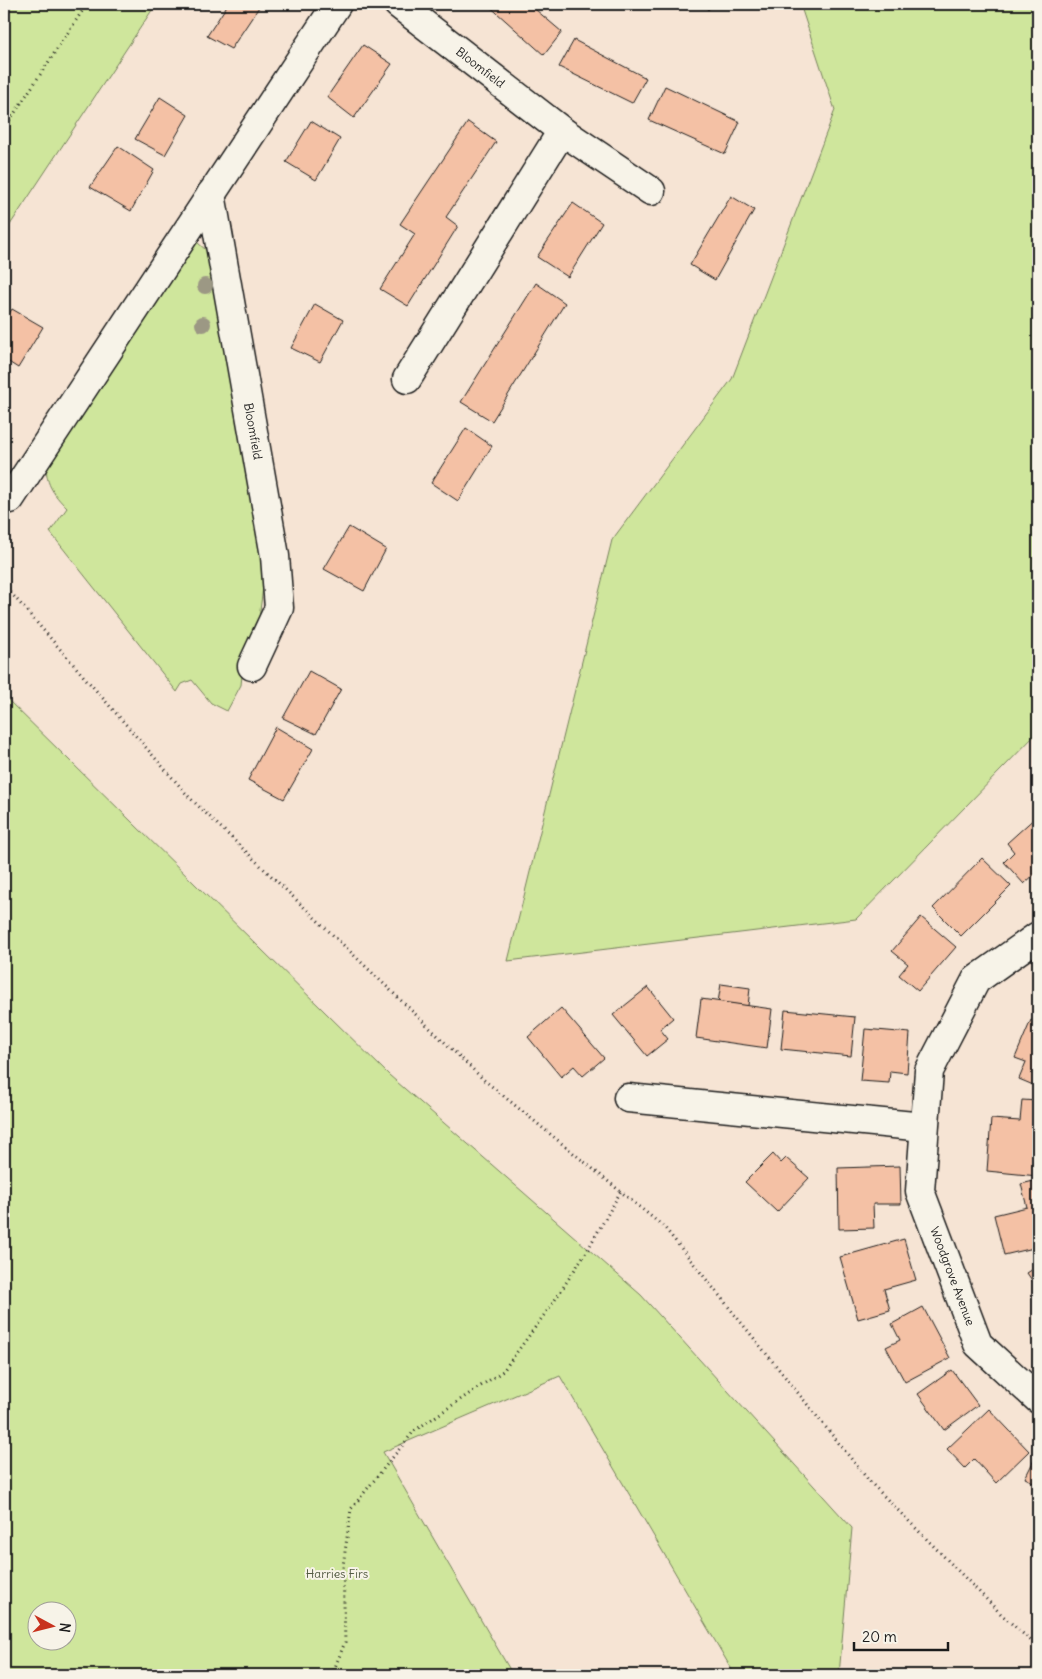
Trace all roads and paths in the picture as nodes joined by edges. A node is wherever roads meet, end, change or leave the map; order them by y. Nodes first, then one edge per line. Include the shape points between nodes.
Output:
1 (87, 4) edge
2 (337, 4) edge
3 (398, 4) edge
4 (4, 129) edge
5 (562, 131) junction
6 (651, 191) dead end
7 (211, 194) junction
8 (407, 379) dead end
9 (10, 499) dead end
10 (4, 584) edge
11 (252, 666) dead end
12 (1038, 936) edge
13 (628, 1098) dead end
14 (924, 1127) junction
15 (621, 1191) junction
16 (1038, 1399) edge
17 (1038, 1647) edge
18 (332, 1675) edge

1 - 4 path
2 - 7 street
3 - 5 street, Bloomfield
5 - 6 street, Bloomfield
5 - 8 street
7 - 9 street
7 - 11 street, Bloomfield via 276,565 279,608
10 - 15 path via 190,798 484,1080
12 - 14 street, Woodgrove Avenue via 976,980 929,1070
13 - 14 street
14 - 16 street, Woodgrove Avenue via 920,1191 978,1344
15 - 17 path via 664,1227 870,1482
15 - 18 path via 553,1303 503,1371 414,1431 351,1509 343,1566 345,1642

